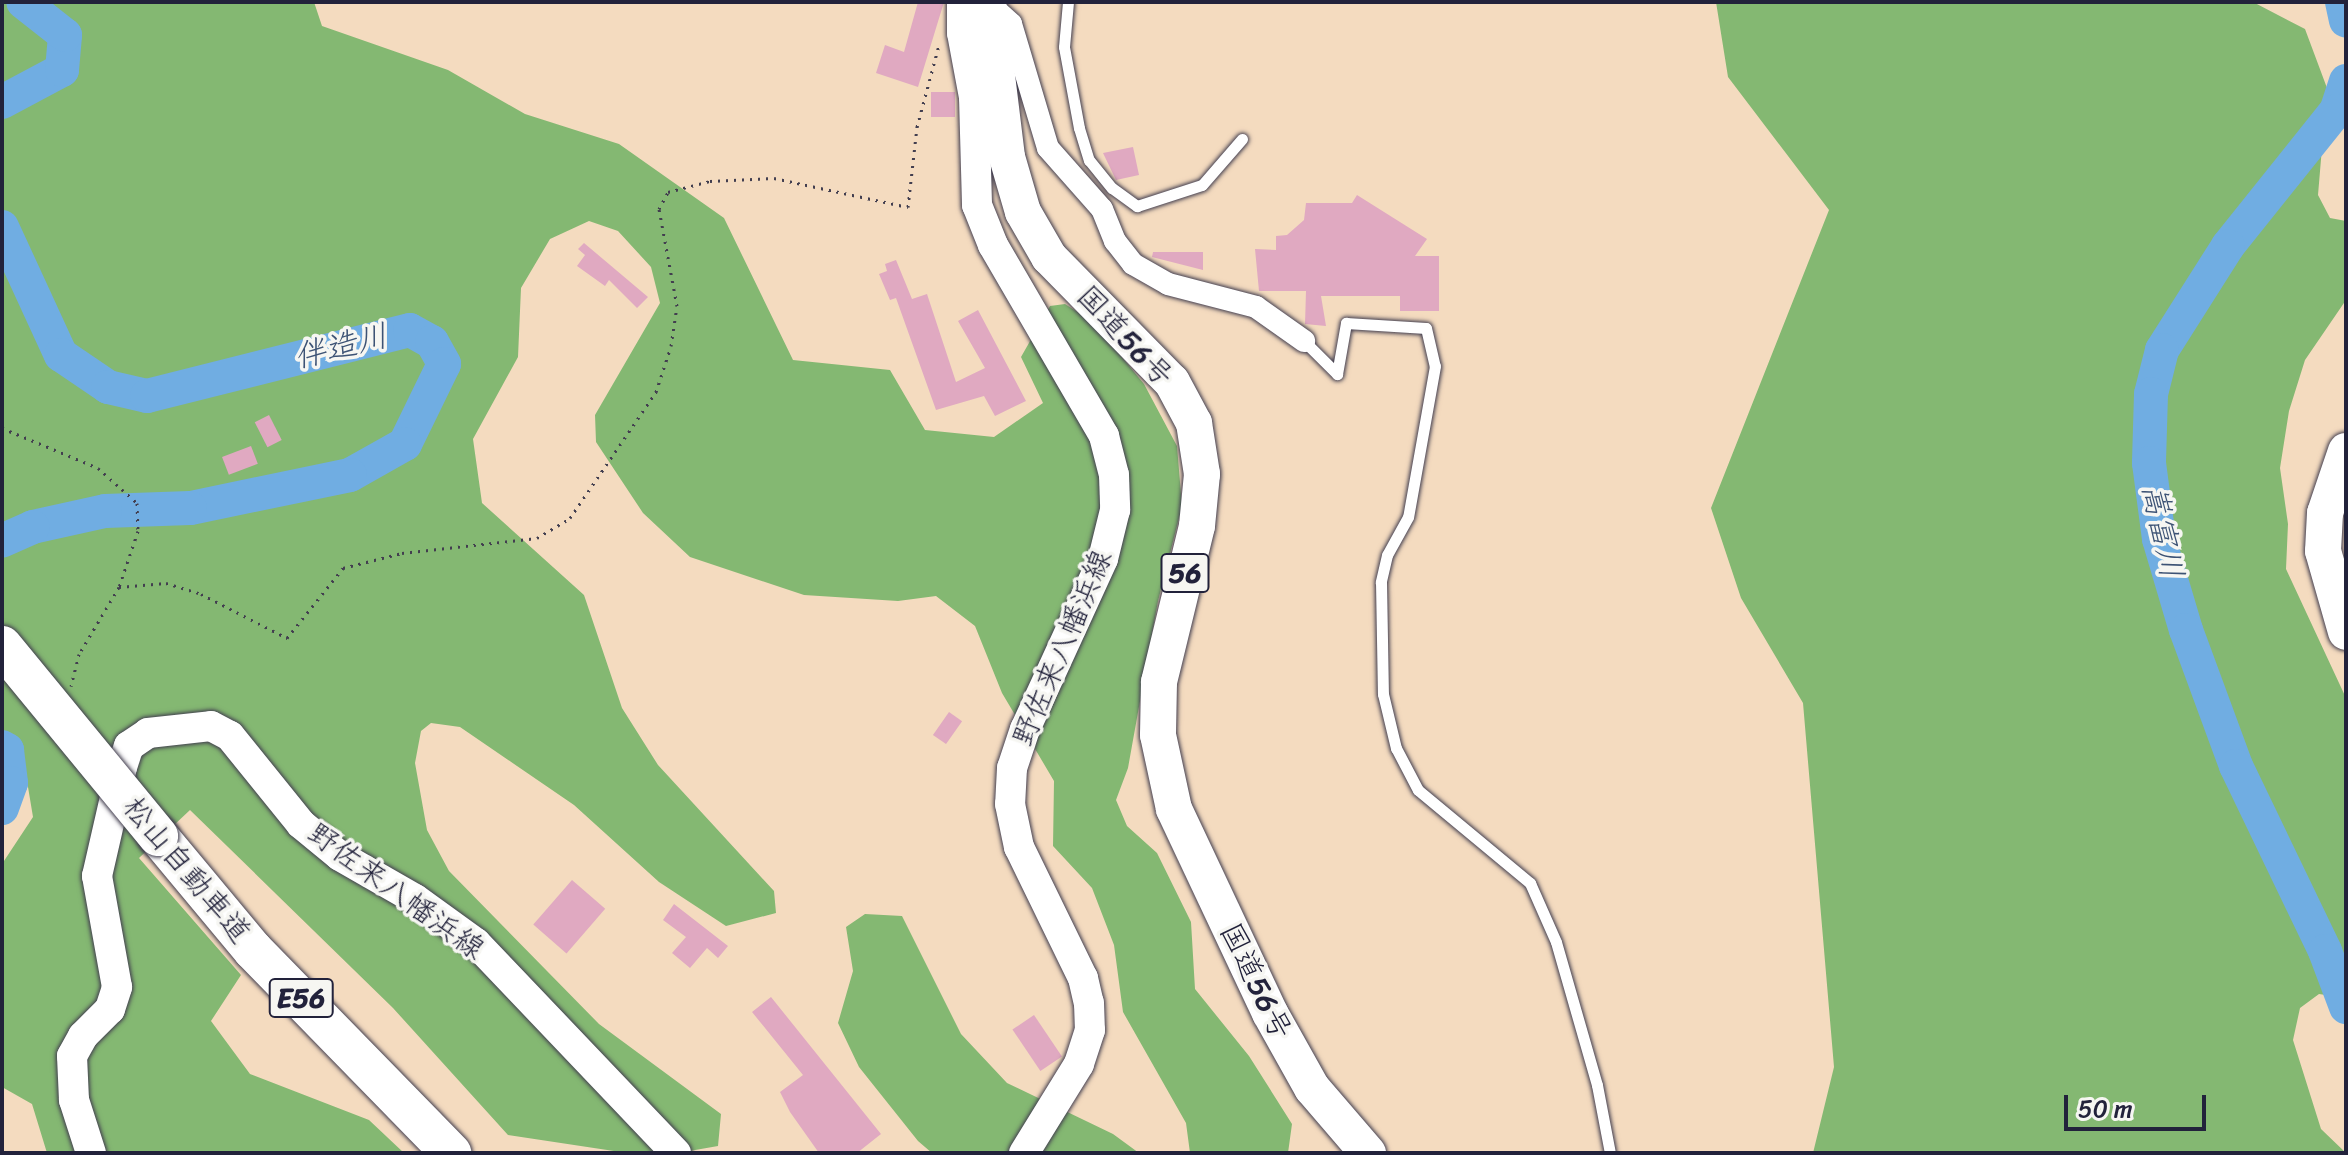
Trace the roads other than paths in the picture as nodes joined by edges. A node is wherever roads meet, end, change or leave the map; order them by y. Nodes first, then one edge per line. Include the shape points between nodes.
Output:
1 (962, 2) edge
2 (988, 2) edge
3 (1068, 2) edge
4 (1242, 139) dead end
5 (1304, 341) joint
6 (2346, 451) edge
7 (2346, 632) edge
8 (2, 646) edge
9 (91, 1153) edge
10 (451, 1153) edge
11 (676, 1153) edge
12 (1024, 1153) edge
13 (1368, 1153) edge
14 (1610, 1153) edge

1 - 12 main road, 野佐来八幡浜線 via 974,97 977,205 993,245 1104,436 1114,475 1115,510 1103,559 1012,768 1010,804 1019,847 1083,978 1090,1030 1079,1064
2 - 5 street via 1011,24 1048,148 1102,209 1115,241 1133,264 1168,284 1256,307
2 - 13 highway, 国道56号 / 56 via 1007,157 1023,212 1049,257 1172,382 1194,423 1202,474 1197,526 1159,682 1158,735 1174,809 1277,1026 1312,1088
3 - 4 lane via 1064,47 1079,128 1089,160 1112,188 1137,206 1202,185
5 - 14 lane via 1337,374 1346,323 1426,328 1435,366 1408,517 1387,555 1381,582 1383,694 1396,748 1418,790 1530,883 1556,942 1597,1085
6 - 7 highway via 2325,513 2323,551
8 - 10 highway, 松山自動車道 / E56, bridge via 253,950
9 - 11 main road, 野佐来八幡浜線 via 74,1100 72,1056 83,1036 110,1009 117,987 97,876 122,767 129,746 148,733 211,726 230,736 301,824 340,856 415,899 476,943

